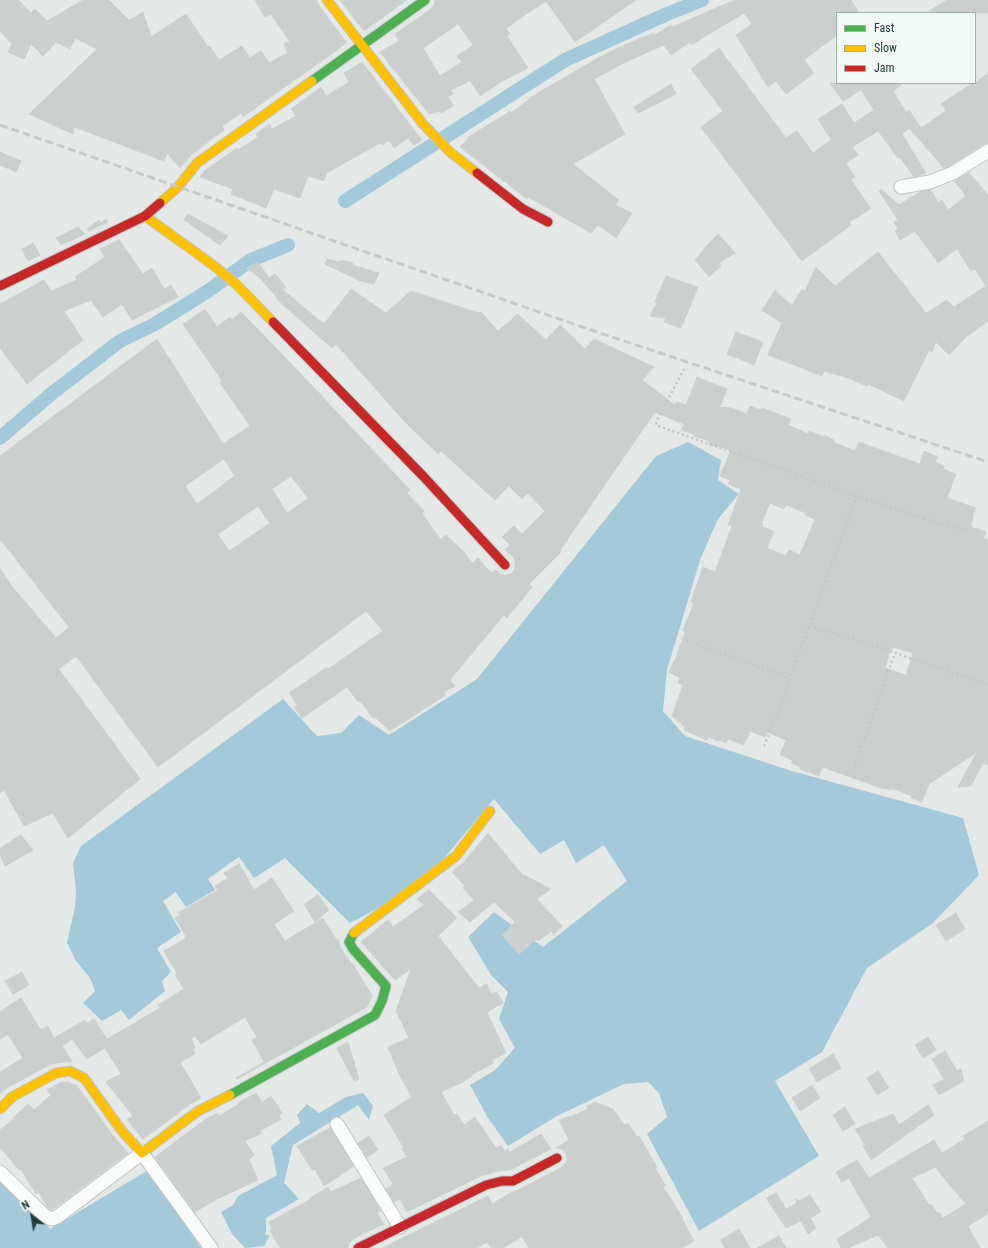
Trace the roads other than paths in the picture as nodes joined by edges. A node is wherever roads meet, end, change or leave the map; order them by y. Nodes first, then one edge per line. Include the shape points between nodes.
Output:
1 (327, 0) edge
2 (424, 0) edge
3 (361, 45) junction
4 (988, 151) edge
5 (901, 187) dead end
6 (145, 216) junction
7 (548, 222) dead end
8 (0, 286) edge
9 (505, 565) dead end
10 (490, 811) dead end
11 (0, 1109) edge
12 (337, 1124) dead end
13 (142, 1153) junction
14 (557, 1158) dead end
15 (0, 1172) edge
16 (400, 1227) junction
17 (211, 1248) edge
18 (358, 1248) edge

1 - 3 street
2 - 3 street
3 - 6 street via 197,163 178,187
3 - 7 street via 423,124 450,152 523,209
4 - 5 street via 953,173 930,182
6 - 8 street
6 - 9 street via 236,284 423,476
10 - 13 street via 456,856 353,934 349,942 353,949 386,986 375,1015 198,1111
11 - 13 street via 12,1097 31,1086 56,1073 70,1071 84,1078 122,1131
12 - 16 street
13 - 15 street via 52,1219 45,1216
13 - 17 street
14 - 16 street via 513,1181 486,1185
16 - 18 street

